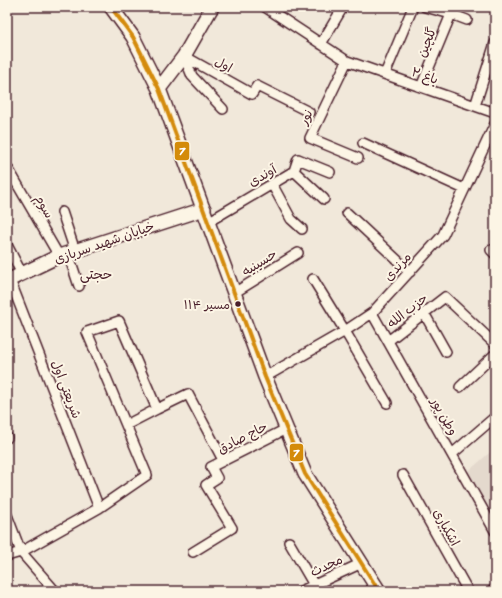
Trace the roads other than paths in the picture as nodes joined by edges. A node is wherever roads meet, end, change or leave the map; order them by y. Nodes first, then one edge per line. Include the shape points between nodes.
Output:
1 (111, 7) edge
2 (212, 7) edge
3 (265, 7) edge
4 (343, 7) edge
5 (413, 7) edge
6 (425, 7) edge
7 (453, 11) edge
8 (467, 20) dead end
9 (495, 43) edge
10 (321, 44) junction
11 (184, 56) junction
12 (347, 61) junction
13 (385, 74) junction
14 (422, 87) junction
15 (159, 89) junction
16 (475, 106) junction
17 (223, 109) dead end
18 (309, 112) dead end
19 (495, 113) edge
20 (495, 124) edge
21 (363, 143) dead end
22 (358, 158) dead end
23 (9, 170) dead end
24 (294, 171) junction
25 (330, 172) dead end
26 (272, 184) junction
27 (464, 189) junction
28 (324, 199) dead end
29 (62, 212) dead end
30 (347, 212) dead end
31 (206, 215) junction
32 (302, 229) dead end
33 (7, 245) edge
34 (68, 253) junction
35 (298, 253) dead end
36 (410, 272) junction
37 (22, 274) junction
38 (313, 279) dead end
39 (8, 280) edge
40 (79, 286) dead end
41 (234, 293) junction
42 (372, 313) junction
43 (424, 313) junction
44 (345, 331) junction
45 (388, 341) junction
46 (495, 344) edge
47 (446, 352) dead end
48 (495, 354) edge
49 (265, 377) junction
50 (460, 387) dead end
51 (387, 403) dead end
52 (157, 409) junction
53 (495, 417) edge
54 (126, 424) junction
55 (286, 429) junction
56 (452, 454) junction
57 (223, 460) junction
58 (403, 475) dead end
59 (99, 508) junction
60 (7, 515) edge
61 (495, 532) edge
62 (289, 542) dead end
63 (21, 552) junction
64 (193, 552) dead end
65 (7, 556) edge
66 (362, 563) junction
67 (314, 585) junction
68 (495, 589) edge
69 (55, 591) edge
70 (300, 591) edge
71 (379, 591) edge
72 (468, 591) edge
73 (492, 591) edge

1 - 15 main road via 133,36
2 - 11 main road
3 - 10 street, باغ ۲
4 - 10 street
5 - 13 street
6 - 7 street
7 - 8 street
7 - 14 street, گلچین
9 - 16 street
10 - 12 street, باغ ۲
11 - 15 main road
11 - 17 street via 192,76
11 - 18 street, اول via 252,94 257,86
12 - 13 street, باغ ۲
12 - 22 street, نور via 310,138
13 - 14 street, باغ ۲
14 - 16 street, باغ ۲
15 - 31 main road
16 - 19 street, باغ ۲
20 - 27 street, مرندی
21 - 27 street
23 - 34 street, سوم
24 - 25 street via 298,159
24 - 26 street, آوندی
24 - 28 street, آوندی
26 - 31 street, آوندی
26 - 32 street via 291,219
27 - 36 street, مرندی via 443,235
29 - 34 street
30 - 36 street
31 - 34 main road, خیابان شهید سربازی
31 - 41 main road
33 - 37 street
34 - 37 main road, خیابان شهید سربازی
34 - 40 street
35 - 41 street, حسینیه
36 - 42 street, مرندی
37 - 39 main road, خیابان شهید سربازی
38 - 44 street
39 - 59 street, شریعتی اول
41 - 49 main road
42 - 44 street, مرندی
42 - 45 street, وطن پور
43 - 45 street, حزب الله
43 - 46 street, حزب الله via 445,297
43 - 47 street
44 - 49 street, مرندی
44 - 51 street
45 - 56 street, وطن پور
48 - 50 street
49 - 55 main road
52 - 54 street
52 - 54 street via 119,321 87,332
52 - 57 street via 188,394
53 - 56 street
54 - 59 street via 147,475
55 - 57 street, حاج صادق
55 - 66 main road via 305,474
56 - 61 street, وطن پور
57 - 64 street, حاج صادق via 211,467 217,478 206,485 232,528
58 - 72 street, اشکباری
59 - 63 street
60 - 63 street
62 - 67 street
63 - 65 street
63 - 69 street
66 - 67 street, محدث
66 - 71 main road
67 - 70 street, محدث
68 - 73 street

